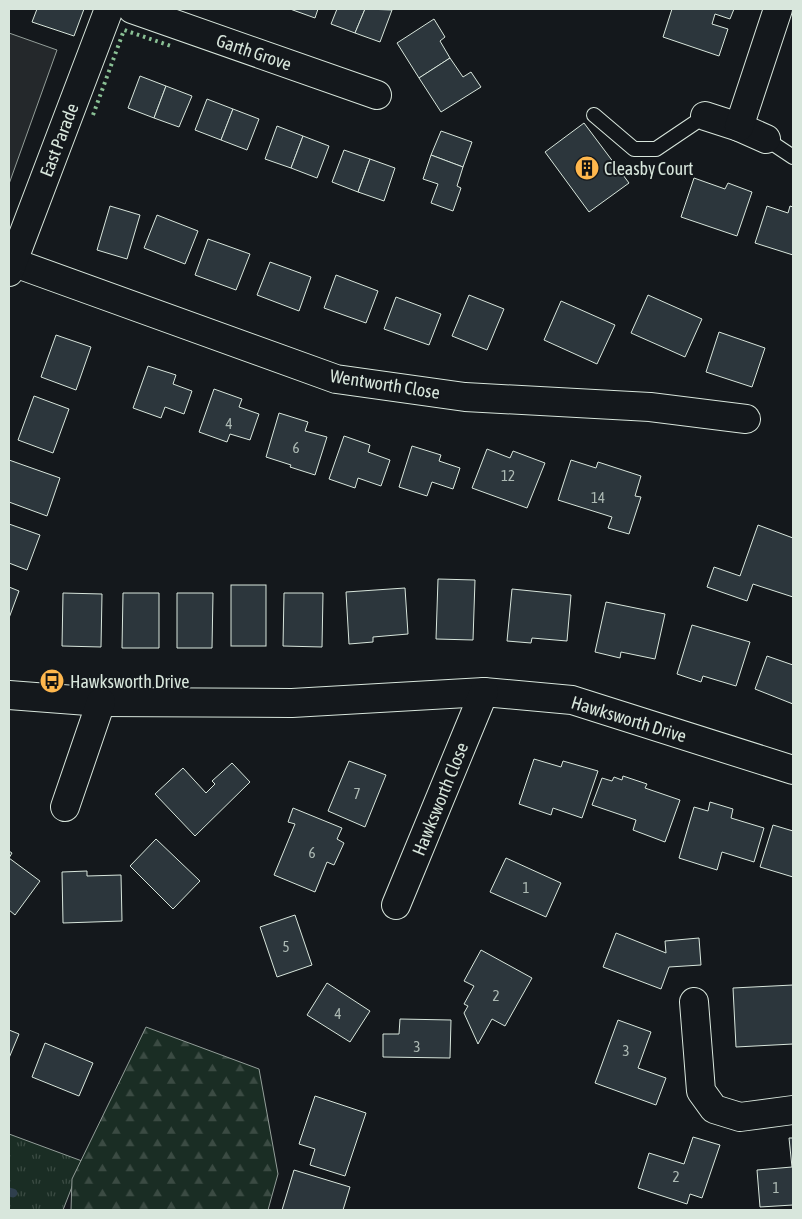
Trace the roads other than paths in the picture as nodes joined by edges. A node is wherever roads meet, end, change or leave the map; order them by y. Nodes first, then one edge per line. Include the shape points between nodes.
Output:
1 (109, 9) edge
2 (132, 9) edge
3 (778, 9) edge
4 (377, 95) dead end
5 (594, 116) dead end
6 (705, 116) joint
7 (739, 127) junction
8 (766, 139) joint
9 (793, 158) edge
10 (10, 267) edge
11 (746, 419) dead end
12 (484, 692) junction
13 (9, 695) edge
14 (102, 702) junction
15 (793, 770) edge
16 (65, 807) dead end
17 (396, 905) dead end
18 (694, 1002) dead end
19 (793, 1110) edge

1 - 10 street, East Parade
2 - 4 street, Garth Grove
3 - 7 street
5 - 6 lane via 634,149 656,149
6 - 7 street
7 - 8 street
8 - 9 lane
10 - 11 street, Wentworth Close via 336,379 465,397 650,407
12 - 14 street, Hawksworth Drive via 292,703
12 - 15 street, Hawksworth Drive via 572,700
12 - 17 street, Hawksworth Close
13 - 14 street, Hawksworth Drive
14 - 16 street
18 - 19 street via 701,1091 714,1109 740,1117

